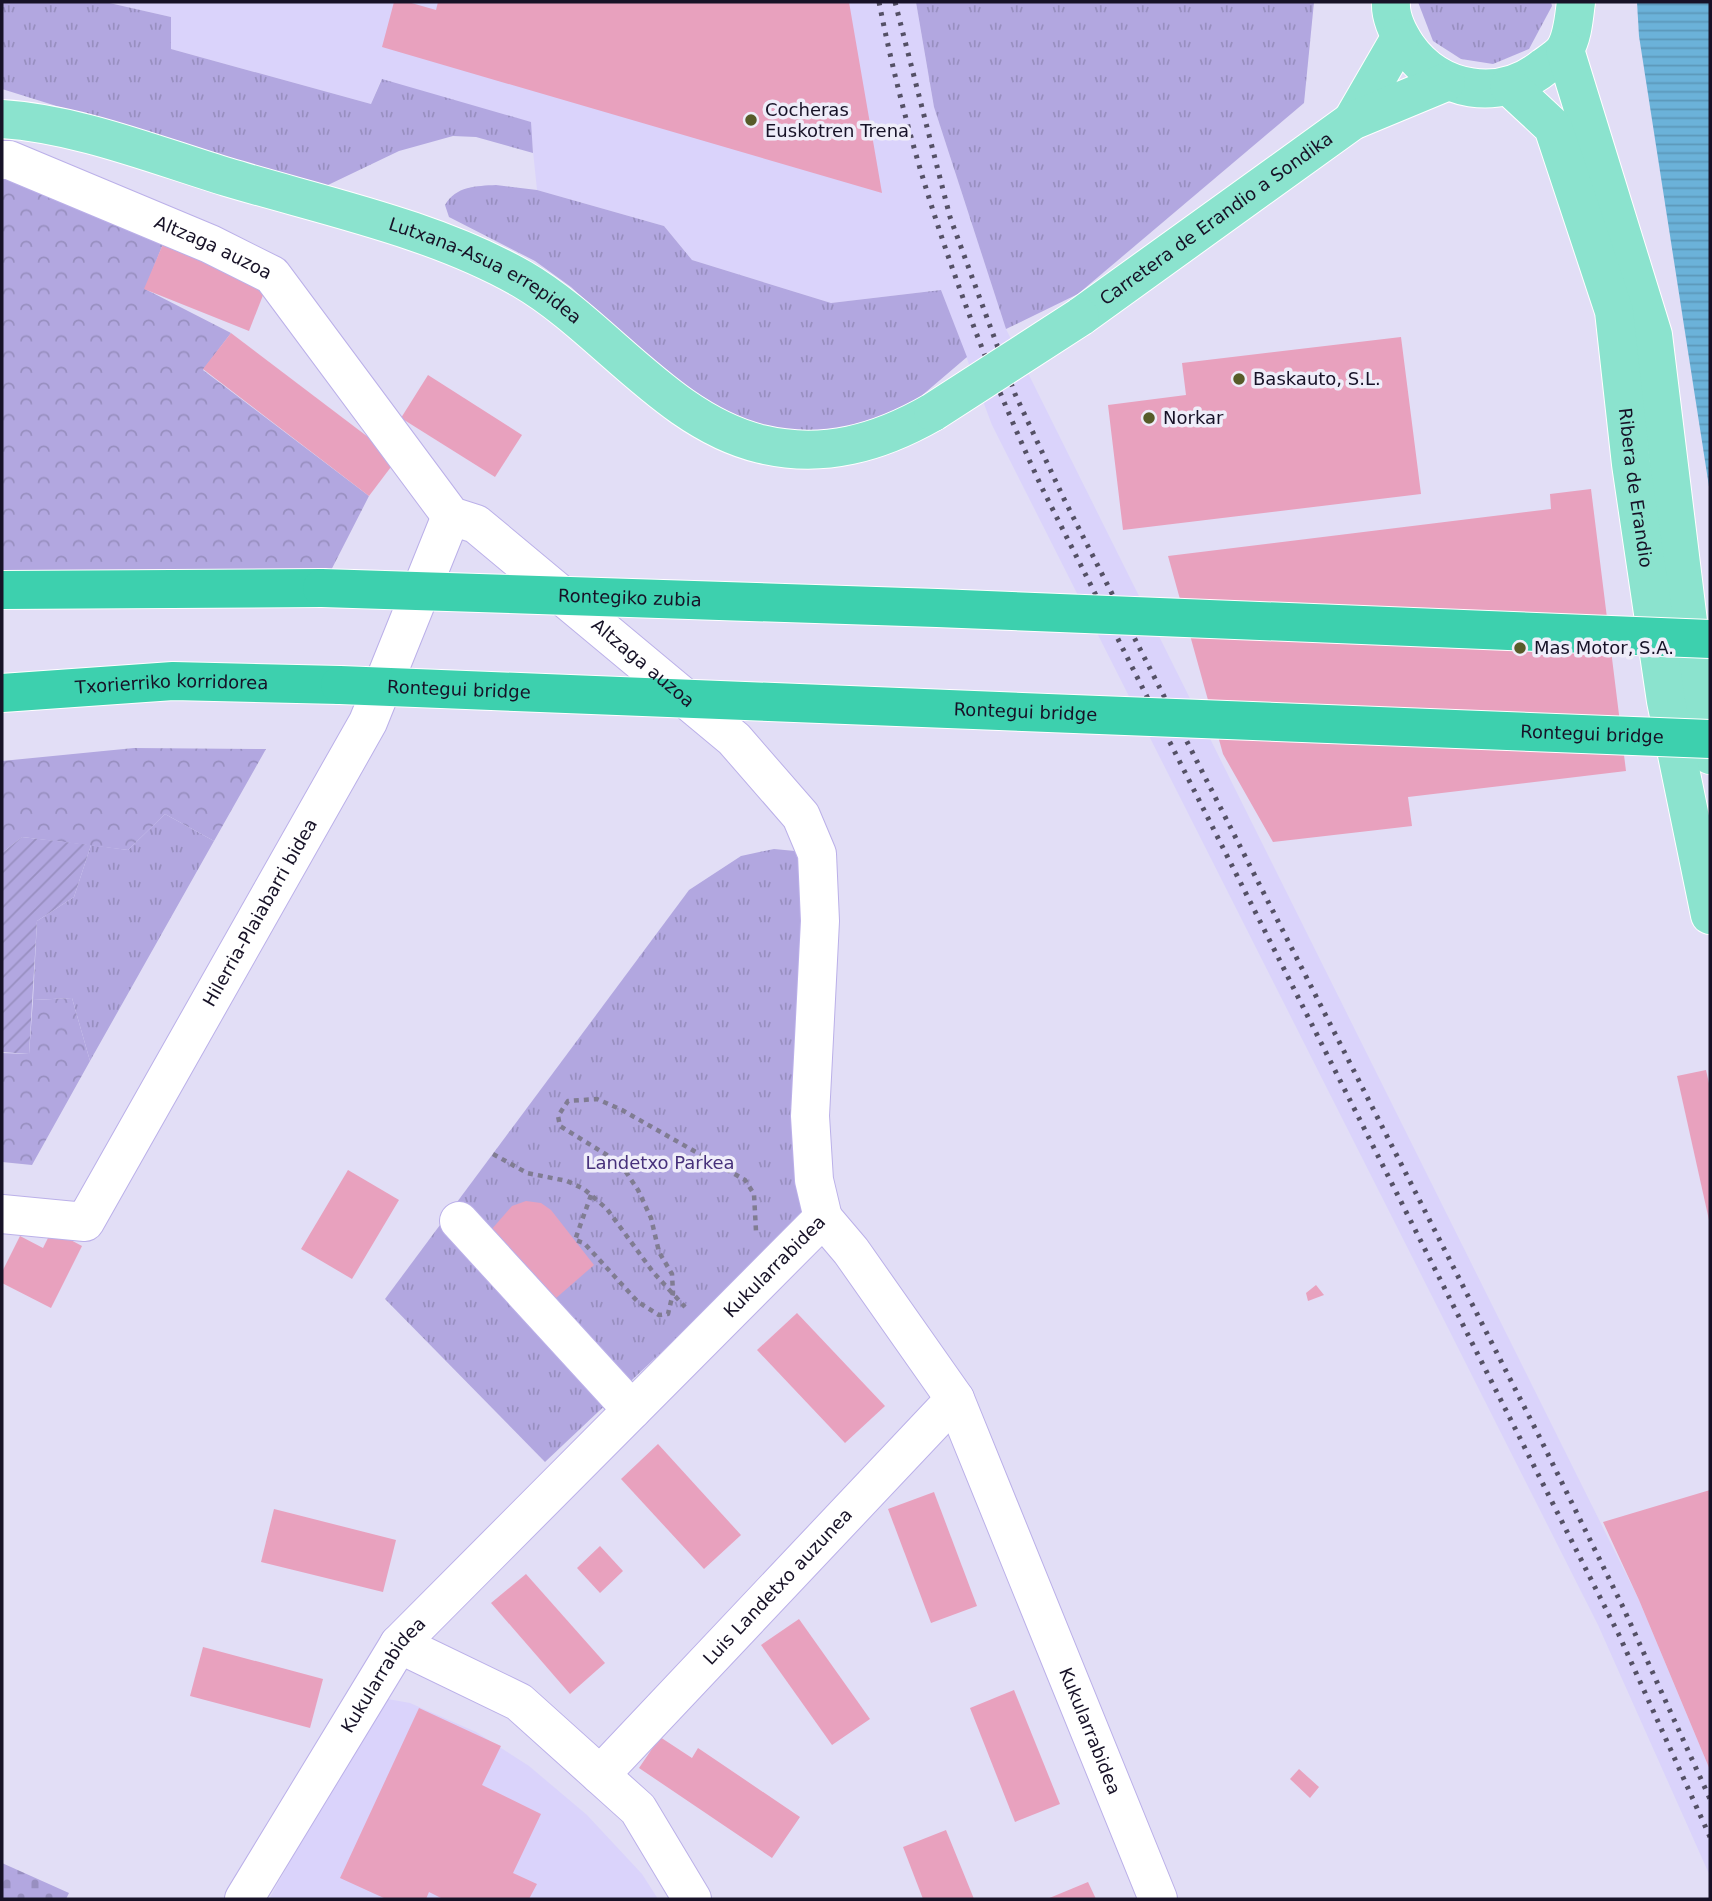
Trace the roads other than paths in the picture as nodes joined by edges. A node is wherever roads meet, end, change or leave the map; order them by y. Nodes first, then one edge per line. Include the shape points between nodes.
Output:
1 (1576, 2) edge
2 (1396, 20) edge
3 (1564, 50) junction
4 (1446, 82) junction
5 (1509, 86) junction
6 (4, 119) edge
7 (1353, 121) junction
8 (2, 160) edge
9 (1080, 317) joint
10 (451, 516) junction
11 (96, 589) junction
12 (2, 590) edge
13 (2, 596) edge
14 (1710, 639) edge
15 (341, 685) joint
16 (2, 693) edge
17 (1710, 739) edge
18 (1710, 755) edge
19 (1710, 915) edge
20 (2, 1214) edge
21 (823, 1218) junction
22 (460, 1221) dead end
23 (955, 1399) junction
24 (632, 1410) junction
25 (399, 1644) junction
26 (600, 1775) junction
27 (244, 1899) edge
28 (692, 1899) edge
29 (1158, 1899) edge

1 - 3 main road
2 - 4 main road via 1419,64
2 - 7 main road
3 - 5 main road via 1537,73
3 - 18 main road, Ribera de Erandio via 1653,335 1695,679
4 - 5 main road via 1477,90
4 - 7 main road
5 - 19 main road, Ribera de Erandio via 1553,127 1614,311 1666,701
6 - 9 main road, Lutxana-Asua errepidea, bridge via 83,134 454,247 553,299 682,406 728,432 788,449 848,447 898,432
7 - 9 main road, Carretera de Erandio a Sondika
8 - 10 street, Altzaga auzoa via 210,244 272,275
10 - 20 street, Hilerria-Plaiabarri bidea via 368,722 85,1222
10 - 21 street, Altzaga auzoa via 476,524 734,739 801,816 817,854 820,921 810,1116 814,1180
11 - 12 highway
11 - 13 highway
11 - 14 highway, Rontegiko zubia, bridge via 322,588
15 - 16 highway, Txorierriko korridorea via 173,681
15 - 17 highway, Rontegui bridge, bridge
21 - 23 street, Kukularrabidea
21 - 24 street, Kukularrabidea
22 - 24 street
23 - 26 street, Luis Landetxo auzunea
23 - 29 street, Kukularrabidea
24 - 25 street, Kukularrabidea
25 - 26 street via 519,1702
25 - 27 street, Kukularrabidea
26 - 28 street via 638,1810

